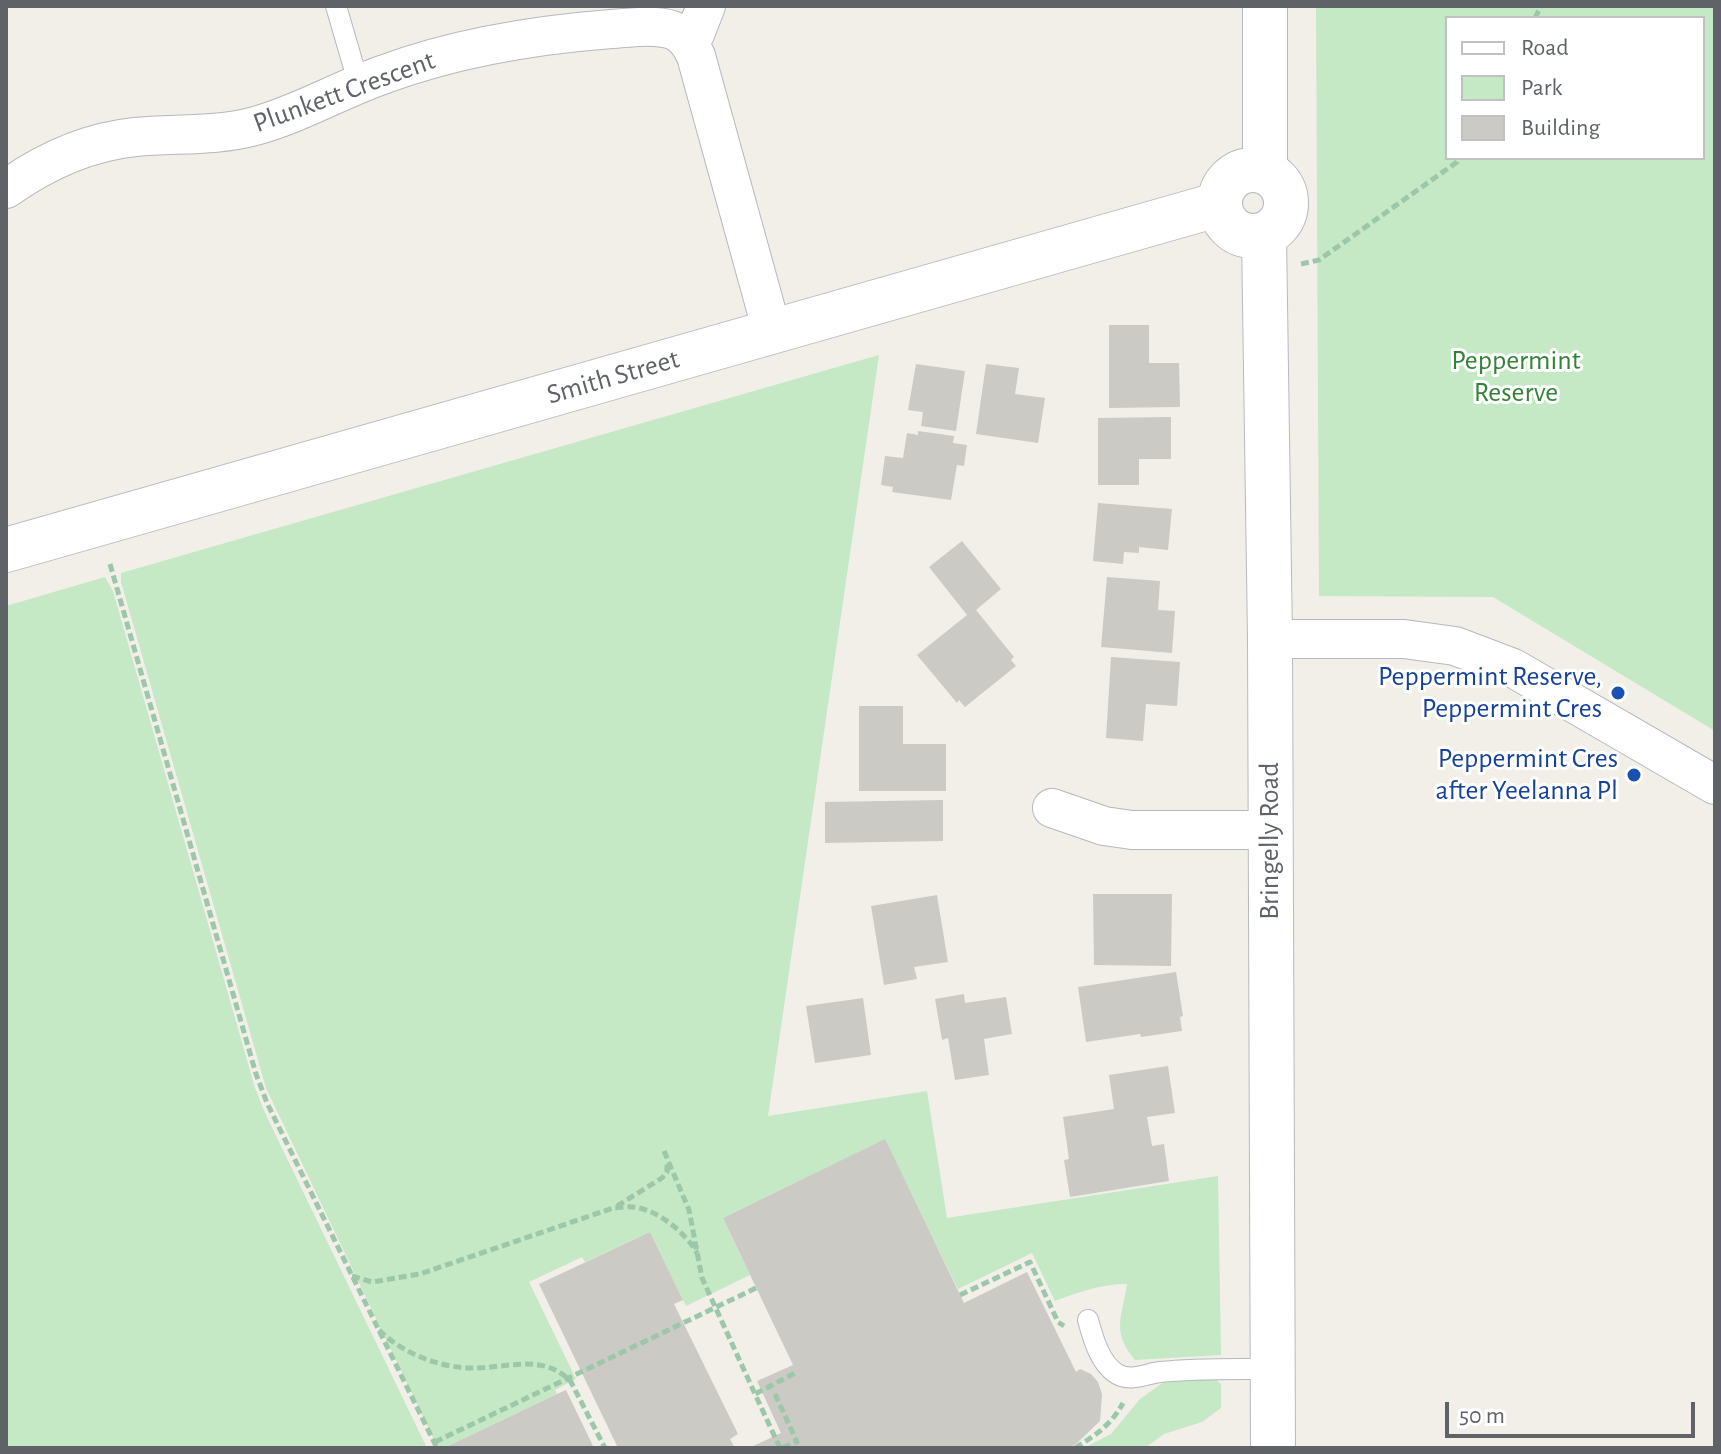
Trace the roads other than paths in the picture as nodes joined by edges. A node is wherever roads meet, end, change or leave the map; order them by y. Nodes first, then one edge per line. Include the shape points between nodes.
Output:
1 (336, 6) edge
2 (706, 6) edge
3 (1265, 6) edge
4 (687, 41) junction
5 (359, 85) junction
6 (1265, 172) junction
7 (6, 189) edge
8 (1220, 204) junction
9 (1264, 254) junction
10 (772, 331) junction
11 (6, 550) edge
12 (1270, 639) junction
13 (1715, 785) edge
14 (1052, 808) dead end
15 (1269, 830) junction
16 (1088, 1320) road end
17 (1272, 1369) junction
18 (1273, 1448) edge

1 - 5 lane
2 - 4 street
3 - 6 main road
4 - 5 street, Plunkett Crescent via 676,31 650,27 526,38 433,59
4 - 10 street via 696,56
5 - 7 street, Plunkett Crescent via 242,130 121,139 87,147
6 - 8 main road via 1234,176
6 - 9 main road via 1281,184 1287,204
8 - 9 main road via 1227,223
8 - 10 main road, Smith Street
9 - 12 main road, Bringelly Road
10 - 11 main road, Smith Street
12 - 13 street via 1404,639 1455,646 1513,668
12 - 15 main road, Bringelly Road
14 - 15 street via 1132,830
15 - 17 main road, Bringelly Road
16 - 17 lane via 1094,1344 1121,1376 1192,1368
17 - 18 main road, Bringelly Road

